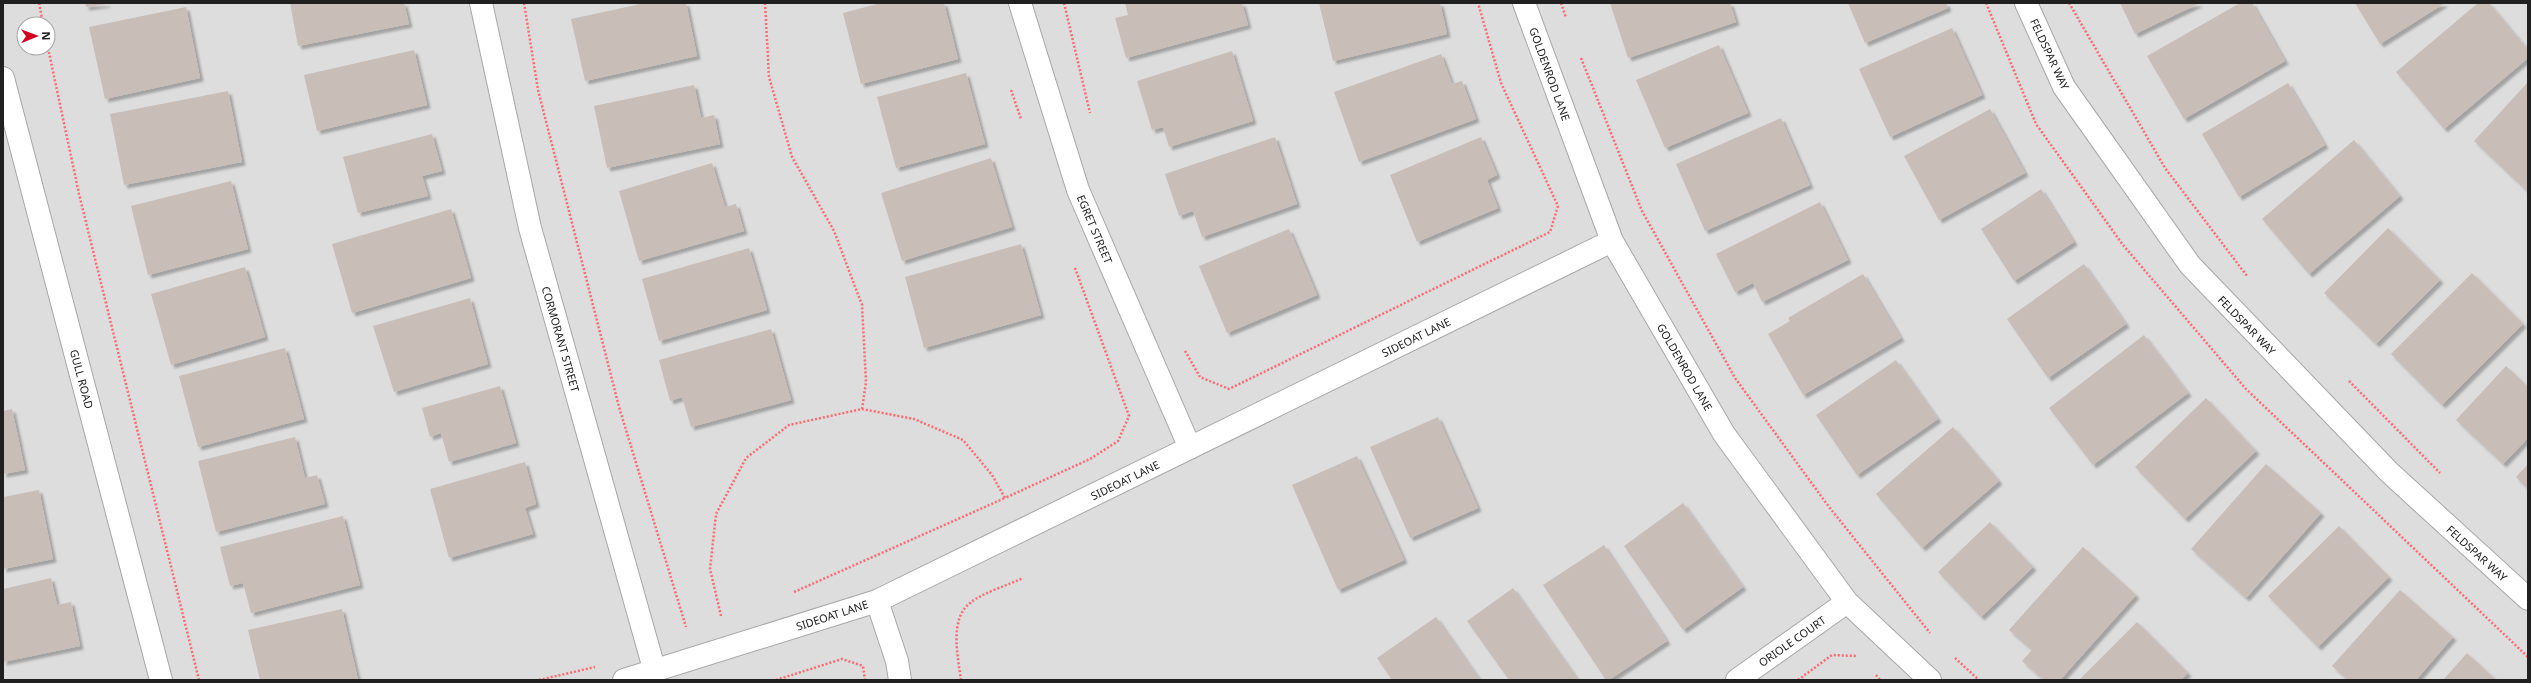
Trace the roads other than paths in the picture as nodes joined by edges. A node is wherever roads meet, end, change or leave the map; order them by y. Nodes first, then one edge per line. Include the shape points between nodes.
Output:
1 (481, 3) edge
2 (1020, 3) edge
3 (1524, 3) edge
4 (2026, 3) edge
5 (3, 78) edge
6 (1612, 241) junction
7 (1190, 448) junction
8 (2528, 599) edge
9 (877, 601) junction
10 (1847, 602) junction
11 (655, 672) junction
12 (161, 680) edge
13 (624, 680) edge
14 (900, 680) edge
15 (1737, 680) edge
16 (1930, 680) edge

1 - 11 street, CORMORANT STREET via 530,228
2 - 7 street, EGRET STREET via 1078,190
3 - 6 street, GOLDENROD LANE
4 - 8 street, FELDSPAR WAY via 2064,87 2190,265 2389,472
5 - 12 street, GULL ROAD
6 - 7 street, SIDEOAT LANE
6 - 10 street, GOLDENROD LANE via 1724,434
7 - 9 street, SIDEOAT LANE
9 - 11 street, SIDEOAT LANE
9 - 14 street via 897,661
10 - 15 street, ORIOLE COURT
10 - 16 street, GOLDENROD LANE
11 - 13 street, SIDEOAT LANE

